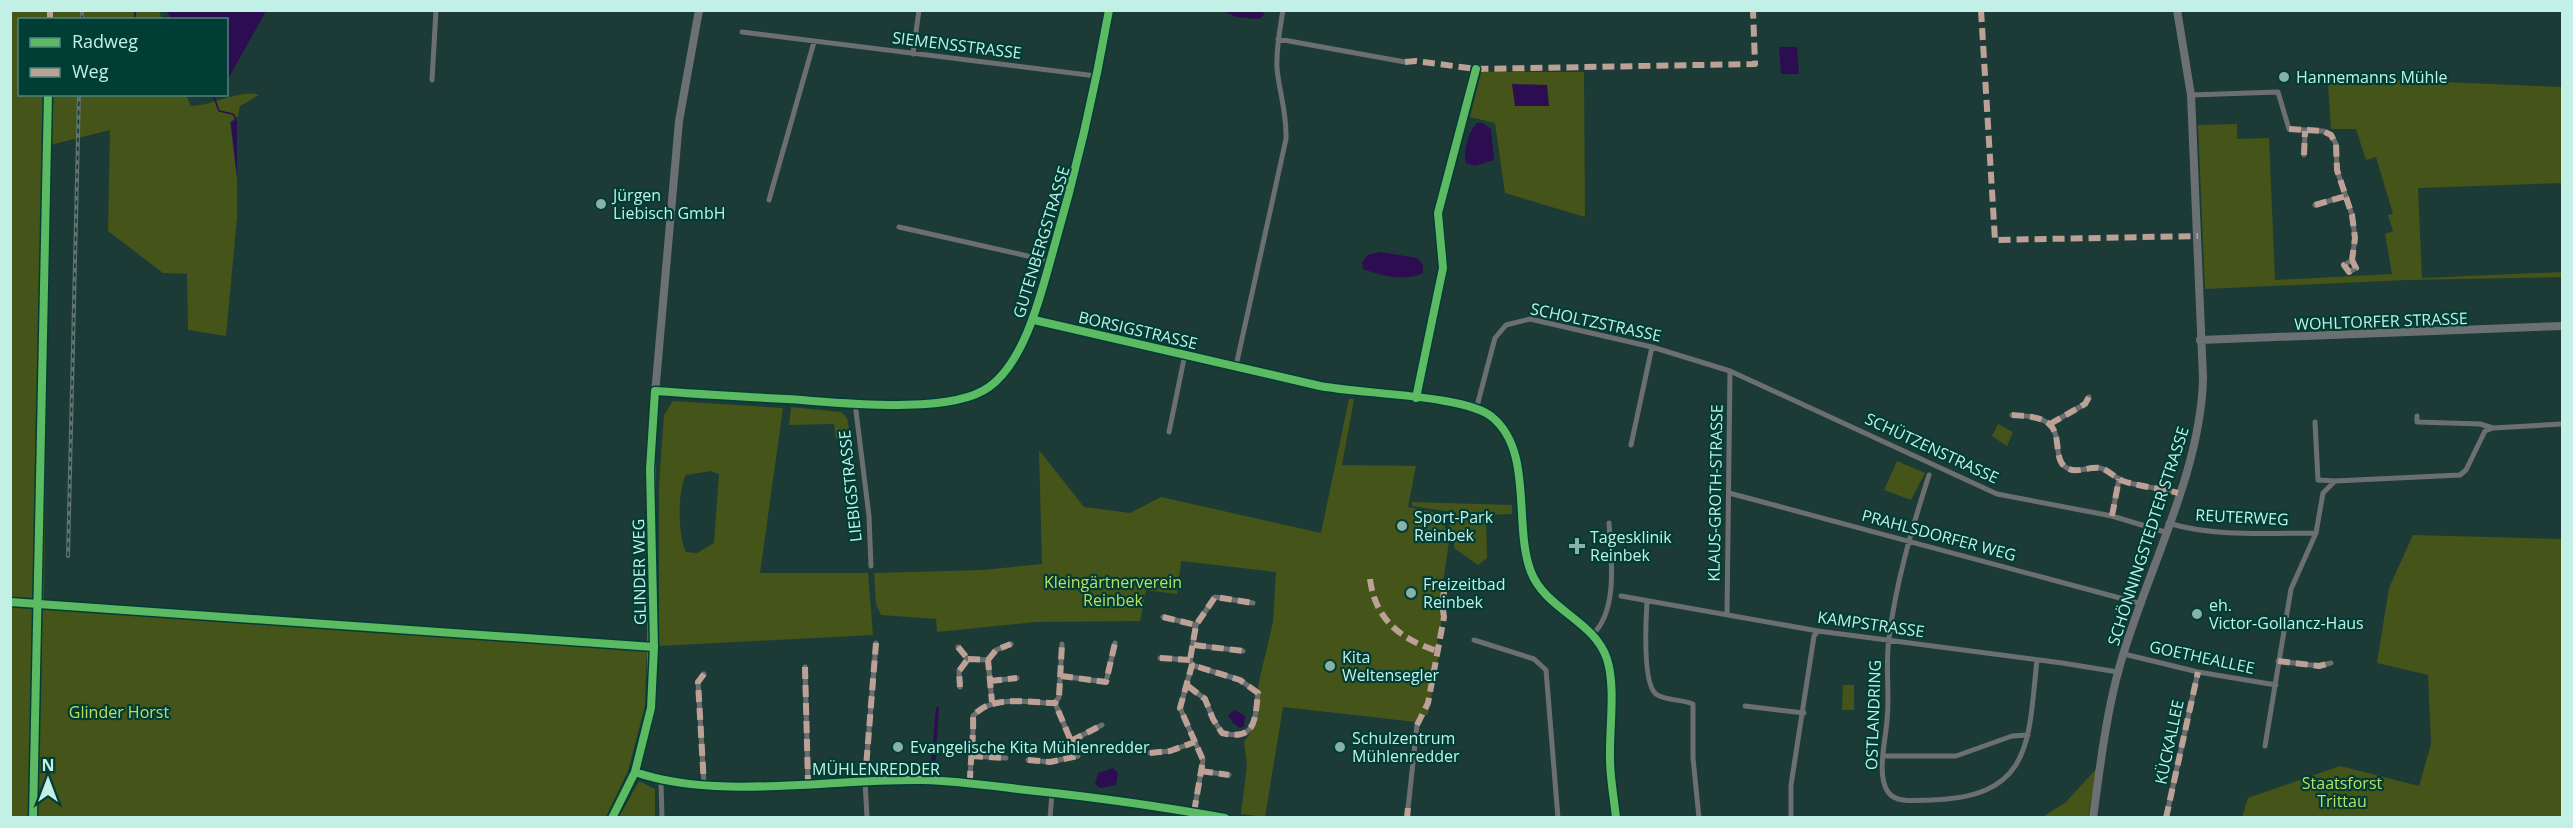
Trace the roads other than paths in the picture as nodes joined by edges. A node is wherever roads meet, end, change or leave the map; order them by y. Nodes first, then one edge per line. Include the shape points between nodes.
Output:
1 (436, 10) edge
2 (699, 10) edge
3 (919, 10) edge
4 (1109, 10) edge
5 (1283, 10) edge
6 (2177, 10) edge
7 (742, 33) dead end
8 (1278, 39) junction
9 (813, 42) junction
10 (913, 54) junction
11 (1405, 62) dead end
12 (1096, 76) junction
13 (432, 80) dead end
14 (2191, 95) junction
15 (2305, 131) junction
16 (2304, 155) dead end
17 (2346, 196) junction
18 (769, 200) dead end
19 (2315, 205) dead end
20 (899, 227) dead end
21 (2352, 260) dead end
22 (1050, 261) junction
23 (1034, 320) junction
24 (2562, 326) edge
25 (2200, 340) junction
26 (1652, 347) junction
27 (1185, 354) junction
28 (1236, 366) junction
29 (1730, 371) junction
30 (656, 392) junction
31 (2089, 397) dead end
32 (855, 403) junction
33 (1477, 406) junction
34 (2012, 415) dead end
35 (2417, 416) dead end
36 (2315, 422) dead end
37 (2050, 424) junction
38 (2562, 424) edge
39 (2493, 428) junction
40 (1169, 432) dead end
41 (1631, 445) dead end
42 (1929, 475) dead end
43 (2119, 479) junction
44 (2335, 481) junction
45 (1729, 493) junction
46 (2178, 493) junction
47 (2112, 516) junction
48 (1609, 523) dead end
49 (2168, 523) junction
50 (2166, 532) junction
51 (2316, 533) junction
52 (1908, 541) junction
53 (871, 567) dead end
54 (1621, 596) dead end
55 (1647, 601) junction
56 (1253, 603) dead end
57 (2142, 604) junction
58 (1727, 615) junction
59 (1163, 617) dead end
60 (1196, 625) junction
61 (1818, 631) junction
62 (1592, 635) junction
63 (1474, 640) dead end
64 (1888, 640) junction
65 (876, 643) dead end
66 (1115, 643) dead end
67 (1011, 644) dead end
68 (1062, 644) dead end
69 (1194, 645) junction
70 (958, 647) dead end
71 (1243, 651) dead end
72 (2124, 654) junction
73 (1160, 658) dead end
74 (968, 659) junction
75 (988, 660) junction
76 (2037, 660) junction
77 (2278, 661) junction
78 (1191, 663) junction
79 (2331, 663) dead end
80 (805, 667) dead end
81 (2118, 672) junction
82 (2198, 672) junction
83 (704, 674) dead end
84 (1061, 676) junction
85 (1017, 678) dead end
86 (990, 681) junction
87 (2276, 685) junction
88 (1188, 686) junction
89 (960, 687) dead end
90 (992, 702) junction
91 (1055, 704) junction
92 (1745, 706) dead end
93 (1804, 713) junction
94 (1102, 725) dead end
95 (1417, 725) dead end
96 (2028, 735) junction
97 (1071, 741) junction
98 (1195, 742) junction
99 (2265, 746) dead end
100 (1150, 753) dead end
101 (970, 756) junction
102 (1885, 756) junction
103 (1006, 758) dead end
104 (1028, 760) dead end
105 (1201, 771) junction
106 (635, 772) junction
107 (1229, 775) dead end
108 (865, 780) junction
109 (662, 782) junction
110 (808, 783) junction
111 (970, 783) junction
112 (704, 785) junction
113 (1052, 793) junction
114 (1193, 815) edge
115 (612, 818) edge
116 (662, 818) edge
117 (867, 818) edge
118 (1050, 818) edge
119 (1225, 818) edge
120 (1407, 818) edge
121 (1558, 818) edge
122 (1616, 818) edge
123 (1699, 818) edge
124 (1791, 818) edge
125 (2093, 818) edge
126 (2166, 818) edge

1 - 13 street
2 - 30 main road, GLINDER WEG via 679,121
3 - 10 street
4 - 12 street, GUTENBERGSTRASSE
5 - 8 street
6 - 14 main road, SCHÖNNINGSTEDTER STRASSE
7 - 9 street, SIEMENSSTRASSE
8 - 11 street
8 - 28 street via 1277,69 1287,114 1286,139
9 - 10 street, SIEMENSSTRASSE
9 - 18 street
10 - 12 street, SIEMENSSTRASSE
12 - 22 street, GUTENBERGSTRASSE via 1073,186
14 - 15 street via 2278,92 2289,129
14 - 25 main road, SCHÖNNINGSTEDTER STRASSE
15 - 16 street
15 - 17 street via 2323,130 2331,135
17 - 19 street
17 - 21 street via 2355,238
20 - 22 street
22 - 23 street, GUTENBERGSTRASSE
23 - 27 street, BORSIGSTRASSE
23 - 32 street, GUTENBERGSTRASSE via 1000,375 989,387 972,395 907,404
24 - 25 main road, WOHLTORFER STRASSE
25 - 46 main road, SCHÖNNINGSTEDTER STRASSE via 2201,416
26 - 29 street, SCHOLTZSTRASSE
26 - 33 street, SCHOLTZSTRASSE via 1552,323 1519,320 1495,338
26 - 41 street
27 - 28 street, BORSIGSTRASSE
27 - 40 street
28 - 33 street, BORSIGSTRASSE via 1352,392
29 - 45 street, KLAUS-GROTH-STRASSE
29 - 47 street, SCHÜTZENSTRASSE via 1997,494
30 - 32 street, GUTENBERGSTRASSE
30 - 106 main road, GLINDER WEG via 650,469 654,647 651,708
31 - 37 street via 2085,404
32 - 53 street, LIEBIGSTRASSE
33 - 62 street via 1502,426 1510,443 1519,474 1527,558 1533,576 1548,598
34 - 37 street
35 - 39 street via 2417,422
36 - 44 street via 2318,480
37 - 43 street via 2065,467 2104,469
38 - 39 street
39 - 44 street via 2485,431 2460,475
42 - 52 street, OSTLANDRING
43 - 46 street
43 - 47 street
44 - 51 street via 2323,494
45 - 52 street, PRAHLSDORFER WEG
45 - 58 street, KLAUS-GROTH-STRASSE
46 - 49 main road, SCHÖNNINGSTEDTER STRASSE
47 - 50 street, SCHÜTZENSTRASSE
48 - 62 street via 1613,579 1602,621
49 - 50 main road, SCHÖNNINGSTEDTER STRASSE
49 - 51 street, REUTERWEG via 2191,529
50 - 57 main road, SCHÖNNINGSTEDTER STRASSE
51 - 77 street via 2291,589
52 - 57 street, PRAHLSDORFER WEG
52 - 64 street, OSTLANDRING
54 - 55 street, KAMPSTRASSE
55 - 58 street, KAMPSTRASSE
55 - 123 street via 1646,641 1653,688 1660,696 1693,704
56 - 60 street via 1215,597
57 - 72 main road, SCHÖNNINGSTEDTER STRASSE
58 - 61 street, KAMPSTRASSE
59 - 60 street
60 - 69 street
61 - 64 street, KAMPSTRASSE
61 - 93 street via 1814,636
62 - 122 street via 1607,659 1610,676 1610,762
63 - 121 street via 1534,659 1546,670
64 - 76 street, KAMPSTRASSE
64 - 102 street, OSTLANDRING
65 - 108 street
66 - 84 street via 1106,682
67 - 75 street via 996,650
68 - 84 street
69 - 71 street
69 - 78 street
70 - 74 street
72 - 81 main road, SCHÖNNINGSTEDTER STRASSE
72 - 82 street, GOETHEALLEE
73 - 78 street
74 - 75 street
74 - 89 street via 958,671
75 - 86 street
76 - 81 street, KAMPSTRASSE
76 - 96 street, OSTLANDRING
77 - 79 street via 2319,666
77 - 87 street
78 - 88 street
78 - 88 street via 1240,680 1257,693 1254,722 1248,733 1238,737 1222,733 1205,699
80 - 110 street
81 - 125 main road, SCHÖNNINGSTEDTER STRASSE
82 - 87 street, GOETHEALLEE
82 - 126 street, KÜCKALLEE
83 - 112 street via 698,682
84 - 91 street
85 - 86 street
86 - 90 street
87 - 99 street
88 - 98 street via 1180,708
90 - 91 street
90 - 101 street via 973,716 975,745
91 - 97 street
92 - 93 street
93 - 124 street via 1791,784
94 - 97 street
95 - 120 street
96 - 102 street via 2012,736 1956,756
96 - 102 street, OSTLANDRING via 2018,765 2004,780 1964,797 1893,797 1885,783
97 - 104 street via 1077,745 1078,756 1050,762
98 - 100 street
98 - 105 street via 1203,760
101 - 103 street
101 - 111 street
105 - 107 street
105 - 114 street
106 - 109 street, MÜHLENREDDER
106 - 115 main road, GLINDER WEG
108 - 110 street, MÜHLENREDDER
108 - 111 street, MÜHLENREDDER
108 - 117 street
109 - 112 street, MÜHLENREDDER
109 - 116 street
110 - 112 street, MÜHLENREDDER
111 - 113 street, MÜHLENREDDER
113 - 114 street, MÜHLENREDDER
113 - 118 street
114 - 119 street, MÜHLENREDDER

